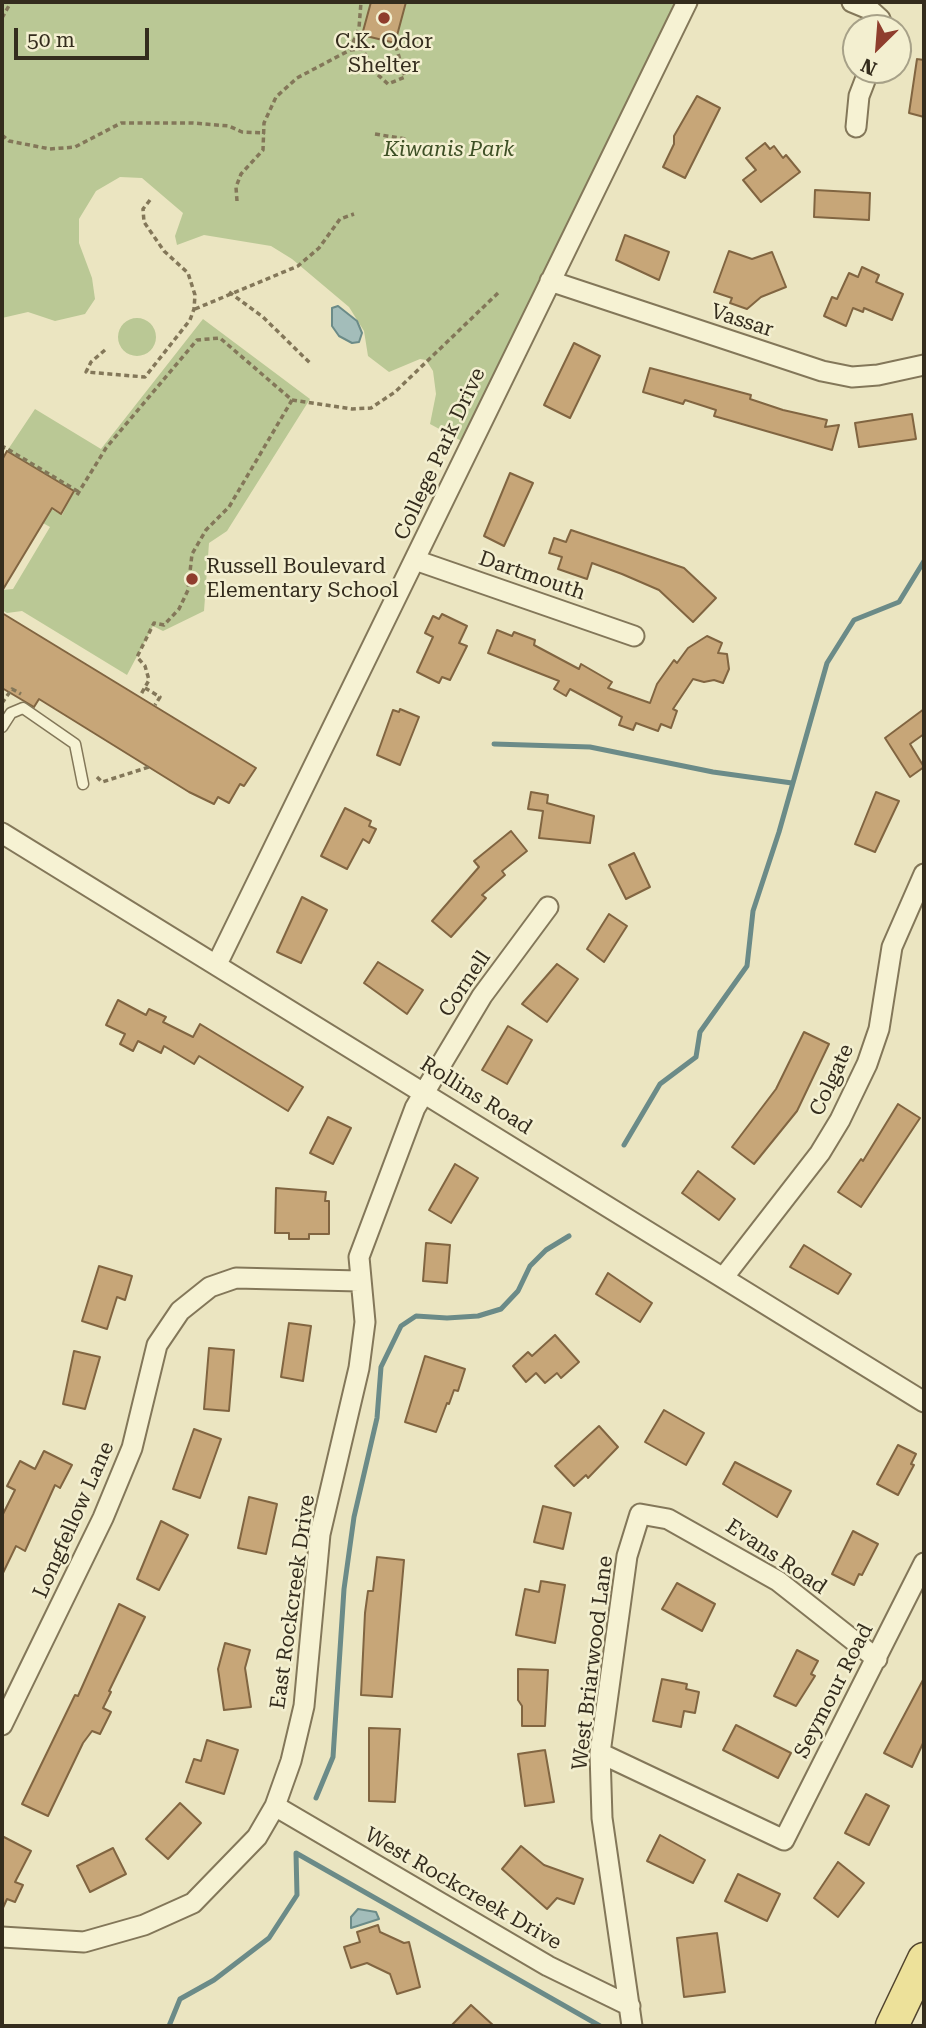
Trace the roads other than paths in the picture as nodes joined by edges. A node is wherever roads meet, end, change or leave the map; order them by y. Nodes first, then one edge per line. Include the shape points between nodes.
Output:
1 (687, 2) edge
2 (852, 2) edge
3 (874, 14) edge
4 (864, 84) edge
5 (856, 127) dead end
6 (550, 281) junction
7 (924, 365) edge
8 (415, 560) junction
9 (634, 636) dead end
10 (2, 727) edge
11 (83, 784) dead end
12 (2, 833) edge
13 (924, 874) edge
14 (548, 906) dead end
15 (217, 964) junction
16 (425, 1091) junction
17 (723, 1278) junction
18 (359, 1281) junction
19 (924, 1402) edge
20 (640, 1514) joint
21 (924, 1563) edge
22 (877, 1659) junction
23 (2, 1725) edge
24 (600, 1753) junction
25 (275, 1805) junction
26 (2, 1937) edge
27 (924, 1959) edge
28 (630, 2006) junction
29 (632, 2026) edge
30 (891, 2026) edge

1 - 6 street, College Park Drive
2 - 3 street
4 - 5 street
6 - 7 street, Vassar via 822,371 852,377
6 - 8 street, College Park Drive
8 - 9 street, Dartmouth
8 - 15 street, College Park Drive
10 - 11 lane via 11,713 23,708 75,744
12 - 15 street, Rollins Road
13 - 17 street, Colgate via 892,947 879,1029 841,1120
14 - 16 street, Cornell via 482,996
15 - 16 street, Rollins Road
16 - 17 street, Rollins Road
16 - 18 street, East Rockcreek Drive via 411,1116 359,1257
17 - 19 street, Rollins Road
18 - 23 street, Longfellow Lane via 236,1278 210,1287 180,1311 157,1345 132,1448 103,1518
18 - 25 street, East Rockcreek Drive via 365,1322 359,1368 320,1534 304,1706
20 - 22 street, Evans Road via 668,1518 757,1568
20 - 24 street, West Briarwood Lane via 627,1556
21 - 22 street, Seymour Road
22 - 24 street, Seymour Road via 784,1840
24 - 28 street, West Briarwood Lane via 603,1818
25 - 26 street, East Rockcreek Drive via 257,1837 193,1903 144,1925 84,1942
25 - 28 street, West Rockcreek Drive via 548,1966
27 - 30 main road
28 - 29 street, West Briarwood Lane

